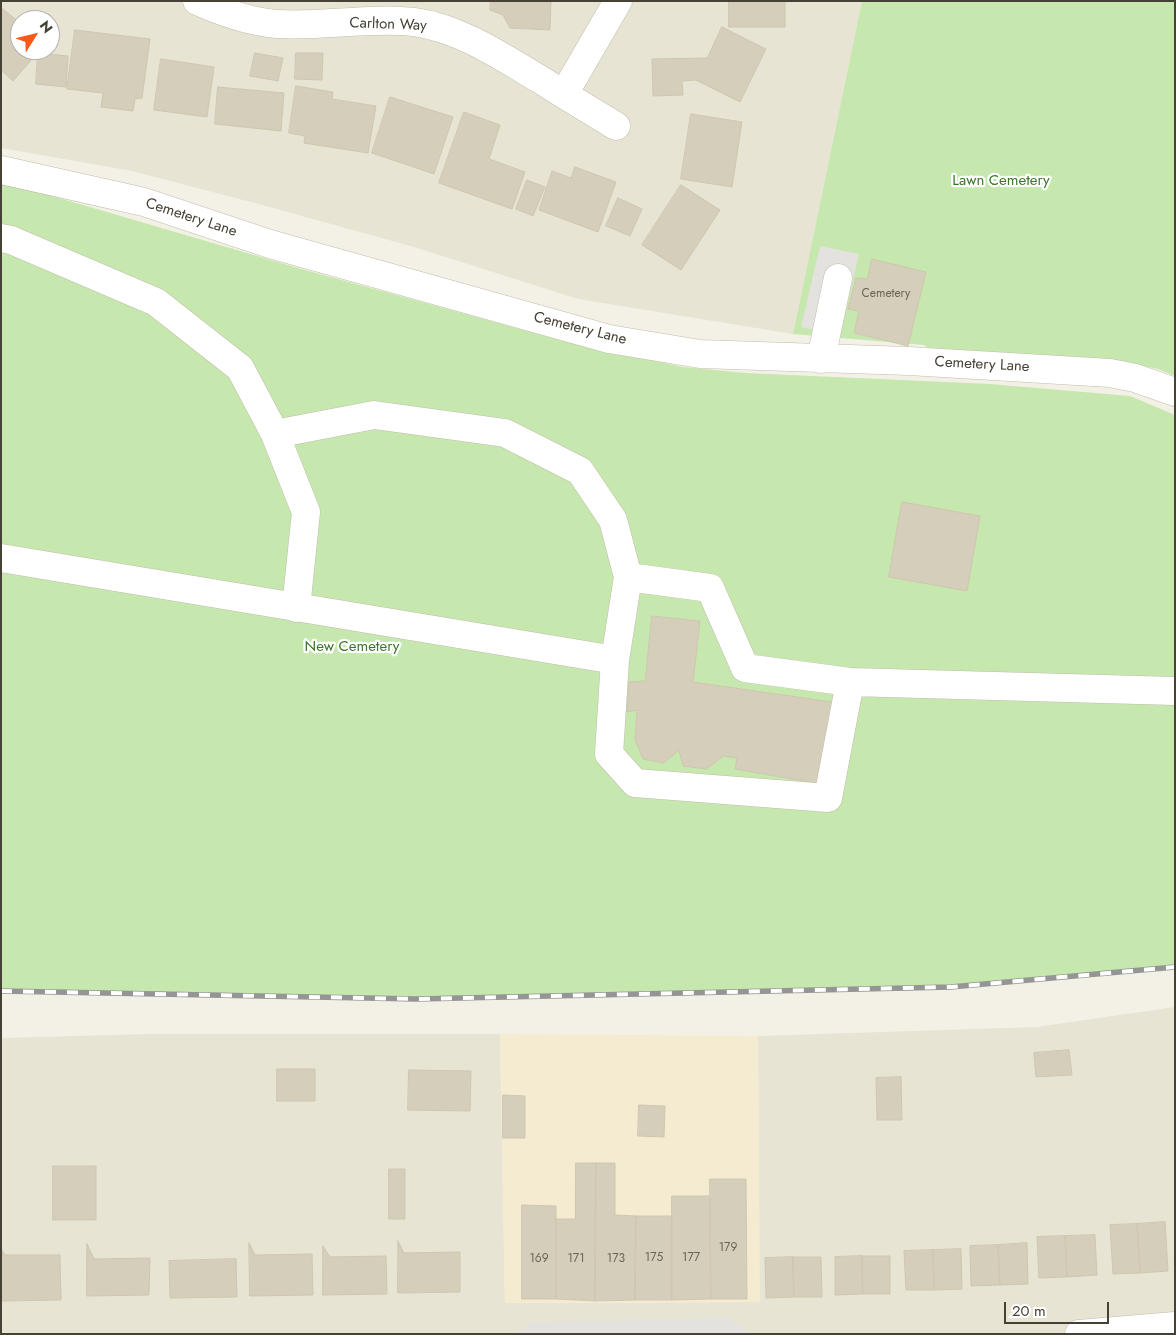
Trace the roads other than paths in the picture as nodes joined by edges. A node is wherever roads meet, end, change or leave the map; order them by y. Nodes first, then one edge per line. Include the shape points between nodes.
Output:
1 (197, 1) edge
2 (618, 1) edge
3 (564, 94) junction
4 (616, 126) dead end
5 (1, 170) edge
6 (1, 238) edge
7 (838, 278) dead end
8 (821, 359) junction
9 (1175, 392) edge
10 (275, 434) junction
11 (1, 558) edge
12 (628, 577) junction
13 (296, 608) junction
14 (616, 660) junction
15 (850, 682) junction
16 (1175, 691) edge
17 (1175, 1326) edge
18 (1079, 1334) edge

1 - 3 street, Carlton Way via 248,19 277,24 415,22 437,27 504,58
2 - 3 street
3 - 4 street, Carlton Way
5 - 8 street, Cemetery Lane via 144,202 270,244 609,339 700,354
6 - 10 street via 156,302 240,368
7 - 8 street
8 - 9 street, Cemetery Lane via 1110,373
10 - 12 street via 374,415 505,433 580,471 613,520
10 - 13 street via 306,512
11 - 13 street
12 - 14 street
12 - 15 street via 710,588 745,668
13 - 14 street
14 - 15 street via 609,754 635,783 828,798
15 - 16 street
17 - 18 street

